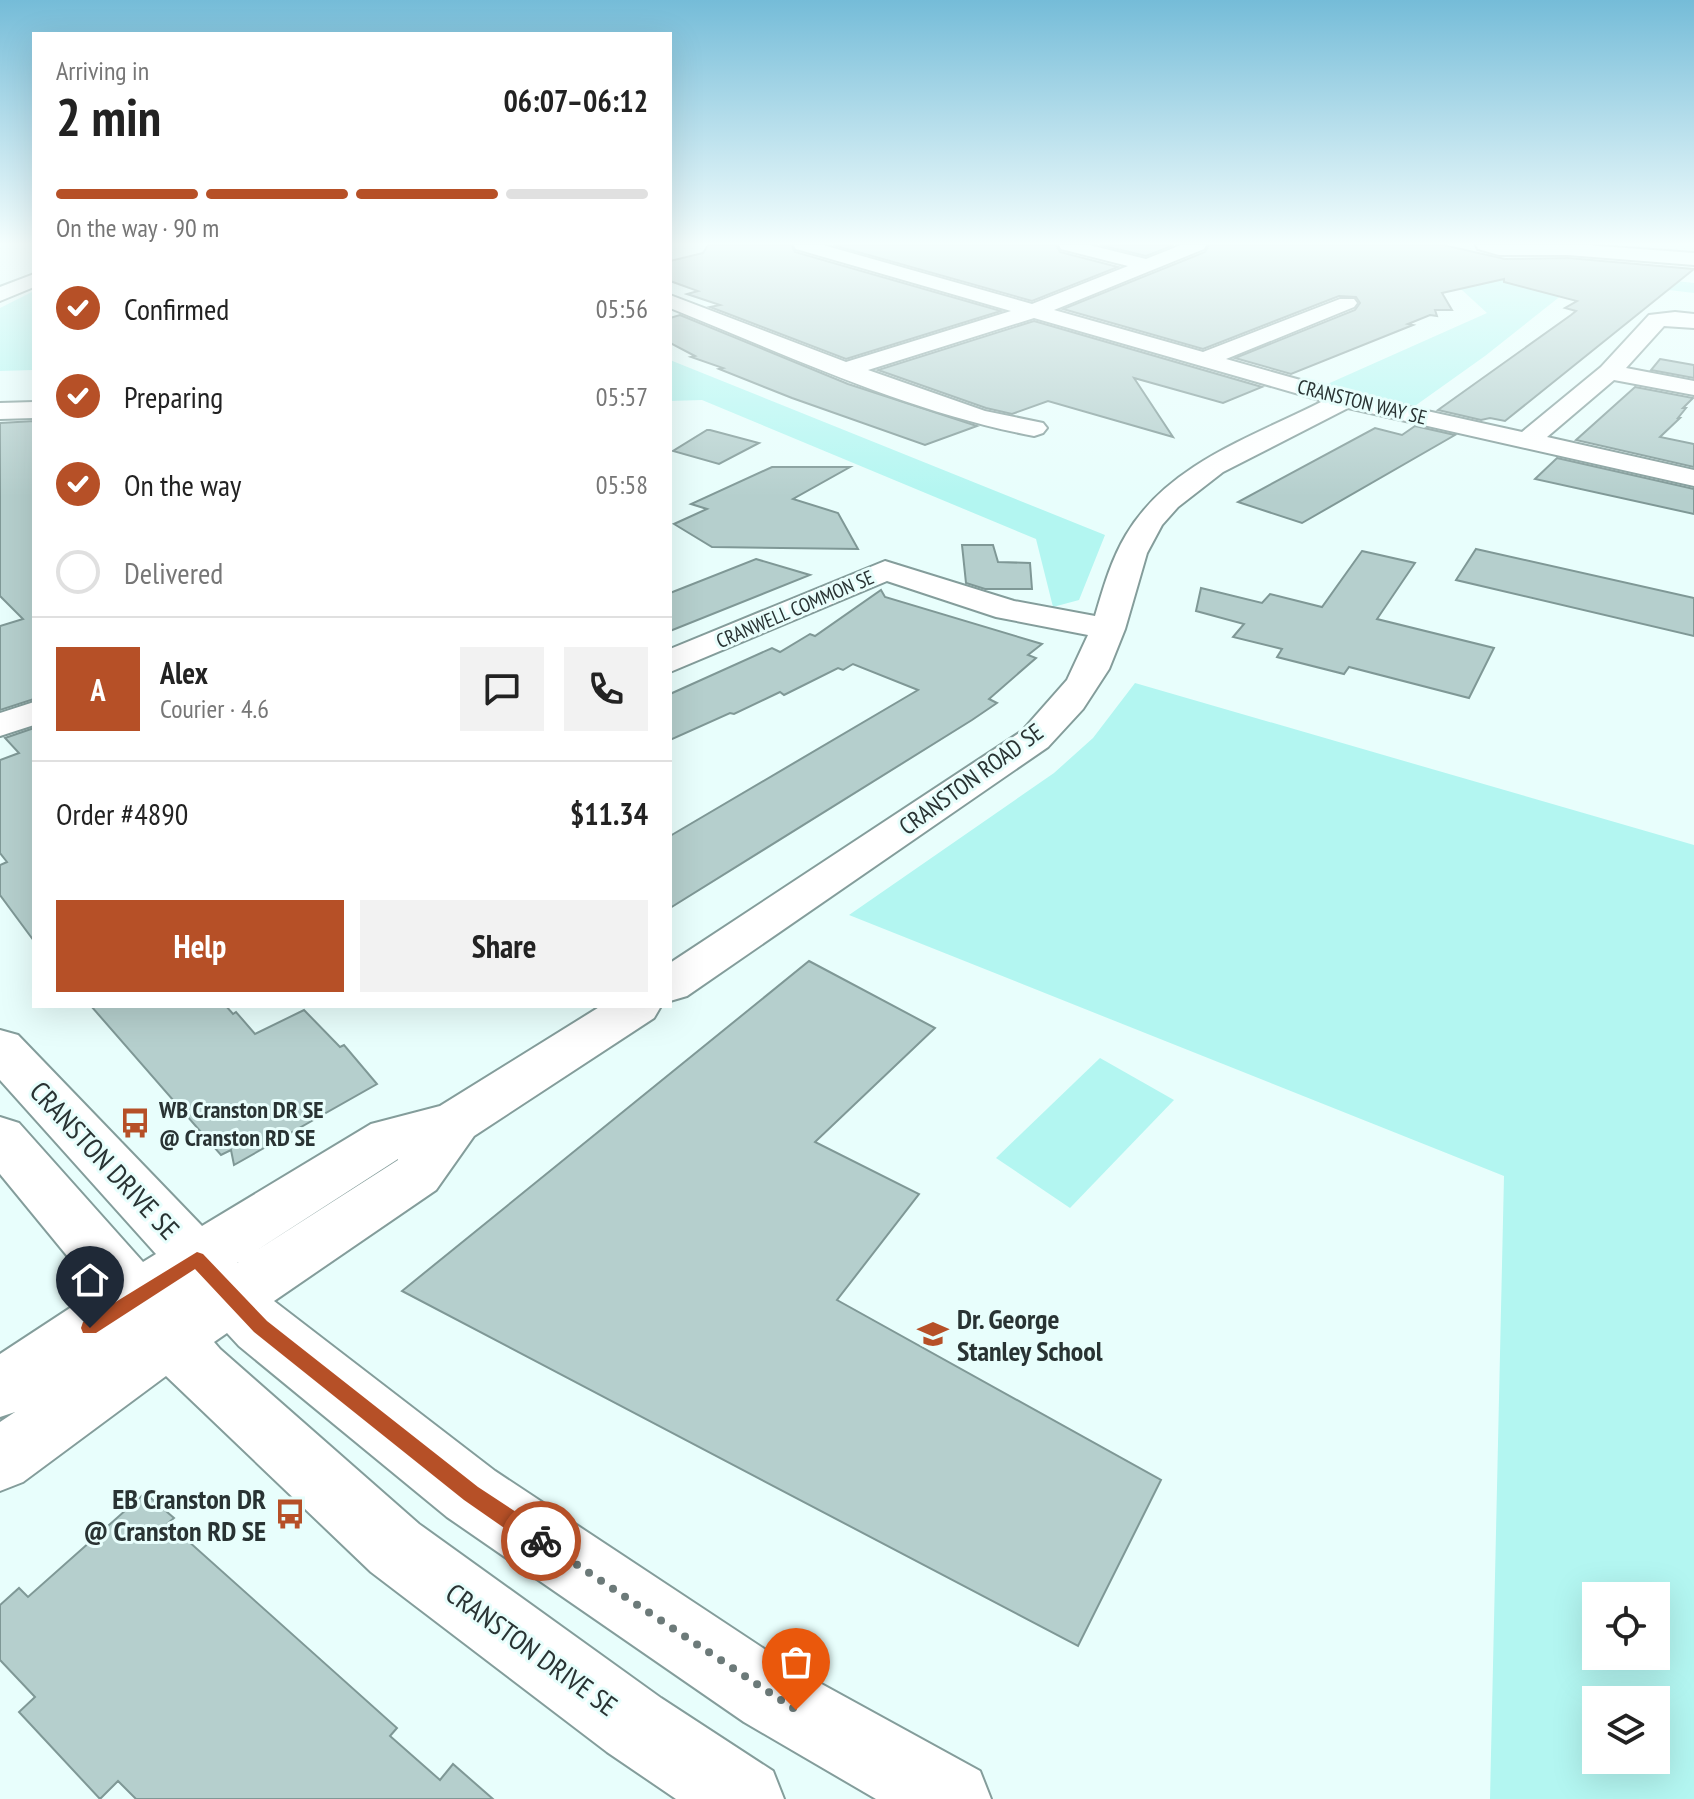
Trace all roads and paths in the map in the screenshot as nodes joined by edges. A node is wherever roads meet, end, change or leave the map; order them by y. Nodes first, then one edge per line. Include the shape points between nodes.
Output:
1 (741, 329) edge
2 (976, 329) edge
3 (1095, 329) edge
4 (1281, 329) edge
5 (1649, 329) edge
6 (1203, 360) junction
7 (845, 370) junction
8 (1609, 372) junction
9 (1694, 388) edge
10 (1345, 400) junction
11 (32, 410) edge
12 (0, 411) edge
13 (1034, 428) dead end
14 (1526, 442) junction
15 (1694, 478) edge
16 (1108, 629) junction
17 (672, 661) edge
18 (32, 714) edge
19 (0, 725) edge
20 (672, 984) edge
21 (634, 1008) edge
22 (0, 1048) edge
23 (0, 1137) edge
24 (215, 1278) junction
25 (153, 1317) junction
26 (0, 1389) edge
27 (0, 1460) edge
28 (745, 1799) edge
29 (952, 1799) edge

1 - 7 street
2 - 7 street
3 - 6 street, CRANSTON WAY SE
4 - 6 street
5 - 8 street
6 - 10 street, CRANSTON WAY SE
7 - 13 street via 980,418
8 - 9 street
8 - 14 street
10 - 14 street, CRANSTON WAY SE
10 - 16 street, CRANSTON ROAD SE via 1215,466 1175,494 1134,549
11 - 12 street
14 - 15 street, CRANSTON WAY SE
16 - 17 street, CRANWELL COMMON SE via 1008,610 885,570
16 - 20 street, CRANSTON ROAD SE via 1075,696 1035,739
18 - 19 street
21 - 24 street via 455,1122 417,1175
22 - 24 street, CRANSTON DRIVE SE
23 - 25 street, CRANSTON DRIVE SE
24 - 25 street
24 - 29 street, CRANSTON DRIVE SE via 260,1327 471,1494 770,1696
25 - 26 street
25 - 27 street
25 - 28 street, CRANSTON DRIVE SE via 198,1368 395,1548 634,1725

